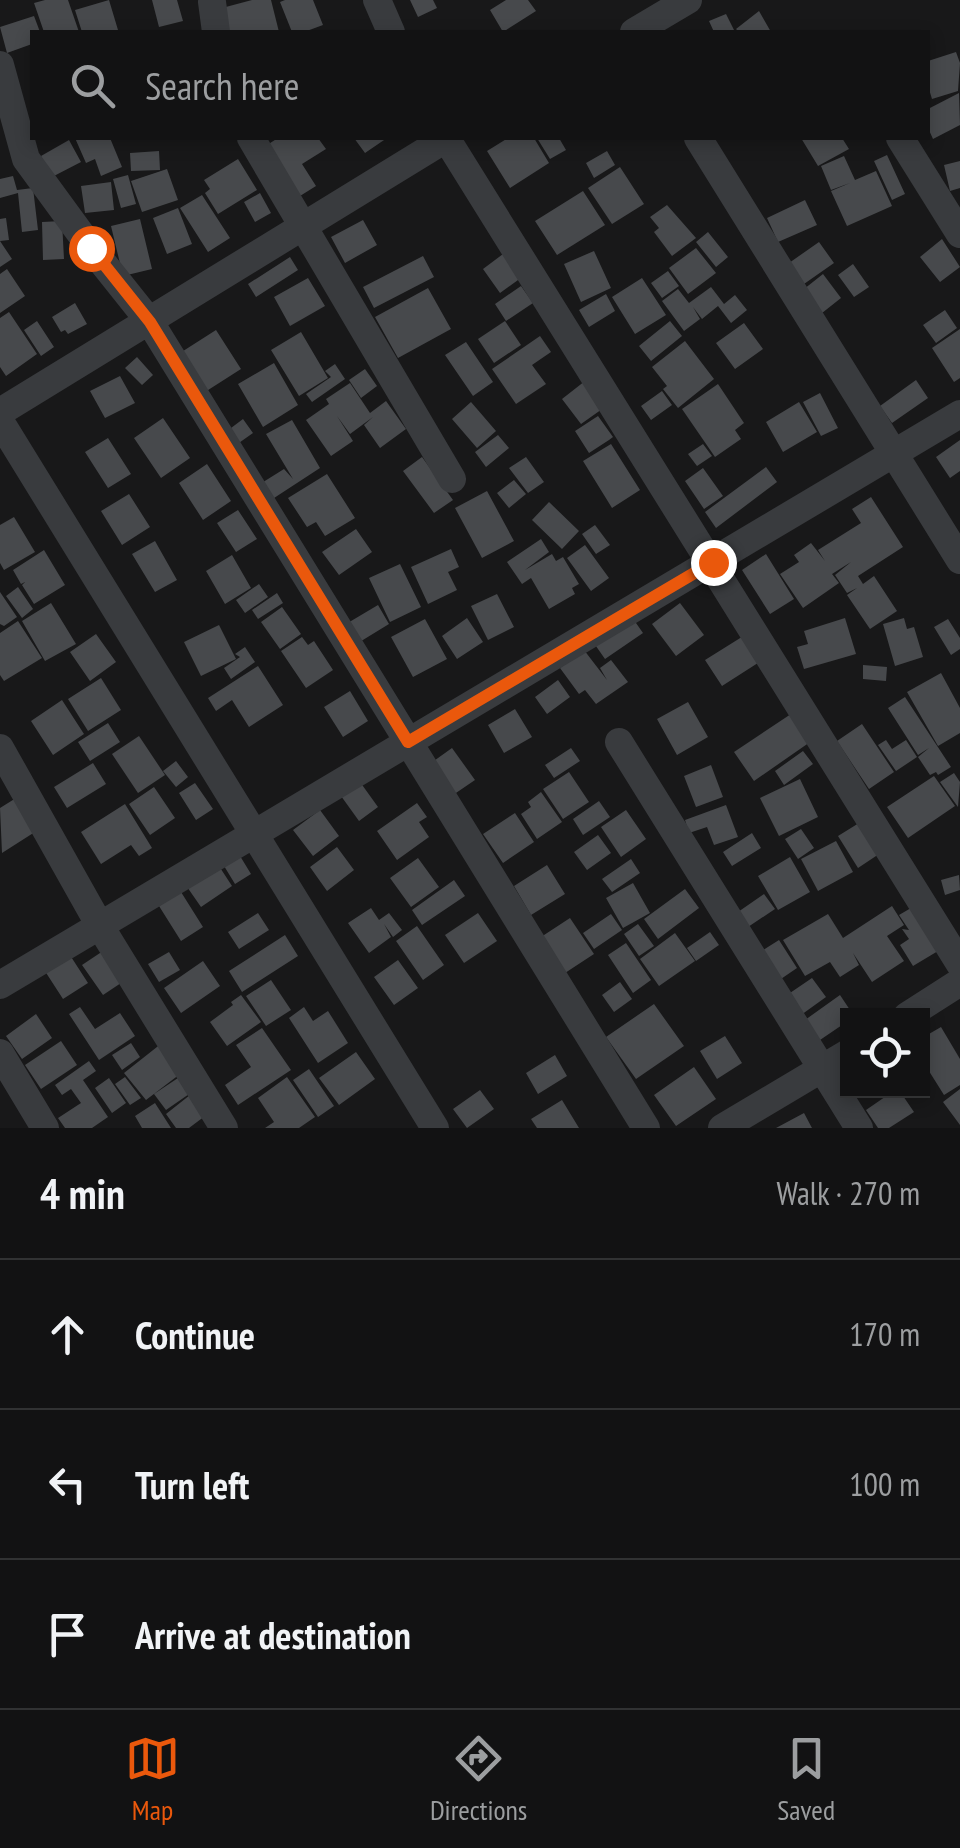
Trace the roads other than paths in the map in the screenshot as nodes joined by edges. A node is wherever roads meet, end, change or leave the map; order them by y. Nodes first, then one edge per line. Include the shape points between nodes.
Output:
1 (378, 0) edge
2 (688, 0) edge
3 (212, 2) dead end
4 (216, 30) edge
5 (390, 30) edge
6 (637, 30) edge
7 (0, 65) edge
8 (253, 140) edge
9 (444, 140) edge
10 (448, 140) edge
11 (699, 140) edge
12 (901, 140) edge
13 (303, 228) junction
14 (960, 234) edge
15 (150, 322) junction
16 (0, 412) edge
17 (960, 414) edge
18 (0, 421) edge
19 (894, 454) junction
20 (452, 479) dead end
21 (960, 560) edge
22 (713, 562) junction
23 (408, 742) junction
24 (620, 742) dead end
25 (0, 748) edge
26 (254, 834) junction
27 (100, 926) junction
28 (960, 964) edge
29 (960, 982) edge
30 (0, 985) edge
31 (919, 1008) edge
32 (0, 1053) edge
33 (840, 1057) edge
34 (822, 1068) junction
35 (45, 1128) edge
36 (224, 1128) edge
37 (435, 1128) edge
38 (646, 1128) edge
39 (722, 1128) edge
40 (859, 1128) edge

1 - 5 street
2 - 6 street
3 - 4 street
7 - 15 street via 26,159
8 - 13 street
9 - 13 street
10 - 22 street
11 - 19 street
12 - 14 street
13 - 15 street
13 - 20 street
15 - 16 street
15 - 23 street
17 - 19 street
18 - 26 street
19 - 21 street
19 - 22 street
22 - 23 street
22 - 28 street
23 - 26 street
23 - 38 street
24 - 34 street
25 - 27 street
26 - 27 street
26 - 37 street
27 - 30 street
27 - 36 street
29 - 31 street
32 - 35 street
33 - 34 street
34 - 39 street
34 - 40 street

